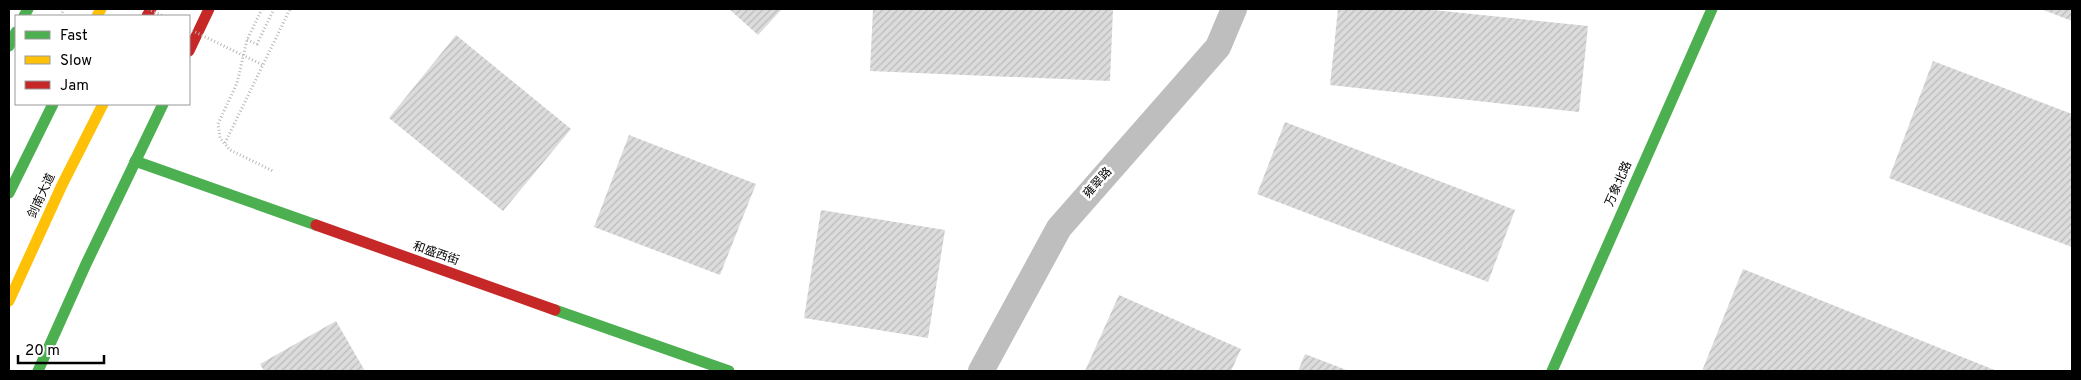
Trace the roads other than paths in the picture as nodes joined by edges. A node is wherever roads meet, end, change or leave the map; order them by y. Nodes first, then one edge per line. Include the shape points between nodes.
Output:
1 (209, 9) edge
2 (1234, 9) edge
3 (1712, 9) edge
4 (15, 34) edge
5 (9, 46) edge
6 (190, 49) edge
7 (53, 105) edge
8 (102, 105) edge
9 (163, 105) edge
10 (135, 161) junction
11 (9, 193) edge
12 (9, 301) edge
13 (38, 371) edge
14 (729, 371) edge
15 (982, 371) edge
16 (1552, 371) edge

1 - 6 main road
2 - 15 street, 雍翠路 via 1218,47 1058,228
3 - 16 main road, 万象北路
4 - 5 main road
7 - 11 main road
8 - 12 main road, 剑南大道
9 - 10 main road
10 - 13 main road
10 - 14 main road, 和盛西街

